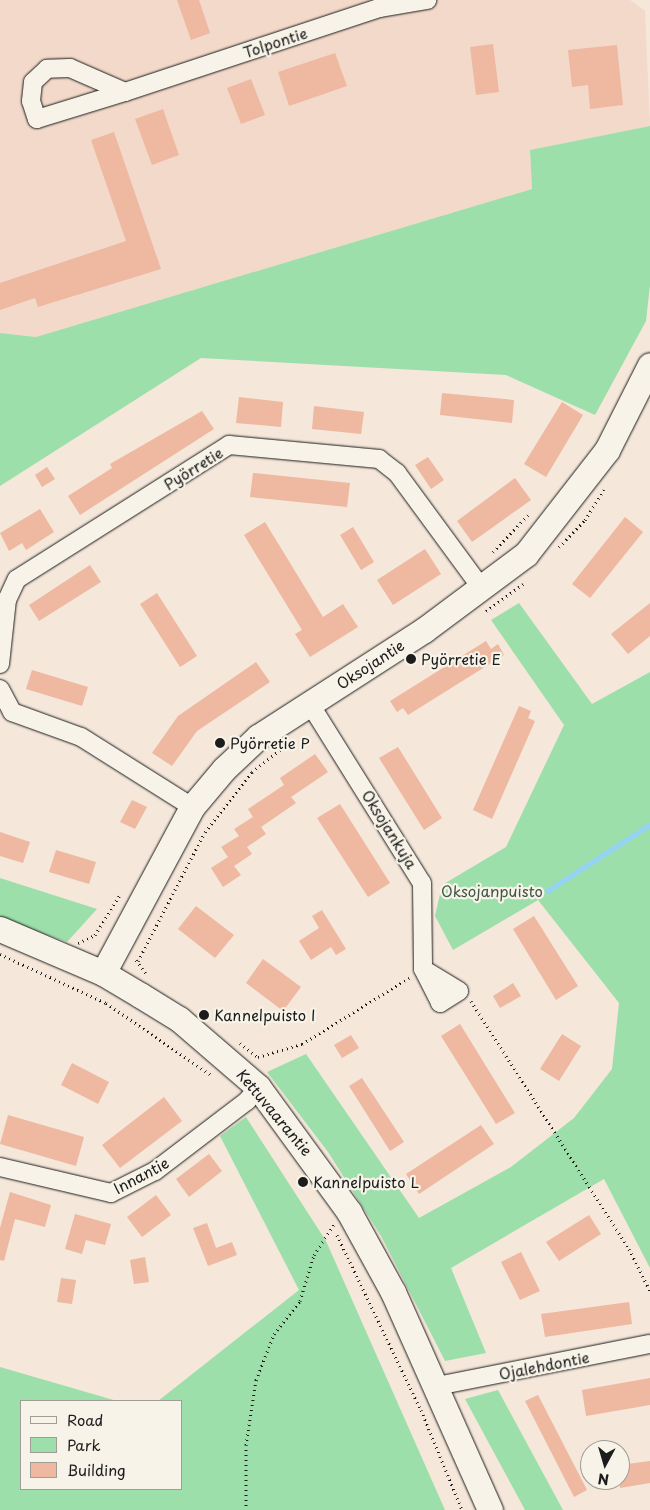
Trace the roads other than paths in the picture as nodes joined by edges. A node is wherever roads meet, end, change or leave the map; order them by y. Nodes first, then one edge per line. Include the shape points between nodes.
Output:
1 (427, 0) edge
2 (124, 92) junction
3 (650, 365) edge
4 (480, 586) junction
5 (0, 664) edge
6 (0, 689) edge
7 (314, 711) junction
8 (192, 807) junction
9 (0, 928) edge
10 (103, 973) junction
11 (459, 991) road end
12 (258, 1087) junction
13 (0, 1168) edge
14 (650, 1344) edge
15 (437, 1386) junction
16 (490, 1510) edge

1 - 2 street, Tolpontie via 379,8
2 - 2 street, Tolpontie via 70,68 47,69 33,82 31,101 37,119
3 - 4 street, Oksojantie via 607,450 566,508 526,554
4 - 5 street, Pyörretie via 396,473 380,459 229,445 17,579 7,600
4 - 7 street, Oksojantie
6 - 8 street via 12,712 81,737
7 - 8 street, Oksojantie via 258,737
7 - 11 street, Oksojankuja via 422,883 423,969 440,1003
8 - 10 street, Oksojantie
9 - 10 street, Kettuvaarantie
10 - 12 street, Kettuvaarantie via 179,1019
12 - 13 street, Innantie via 247,1101 155,1171 111,1193
12 - 15 street, Kettuvaarantie via 314,1157 336,1219
14 - 15 street, Ojalehdontie
15 - 16 street, Kettuvaarantie

